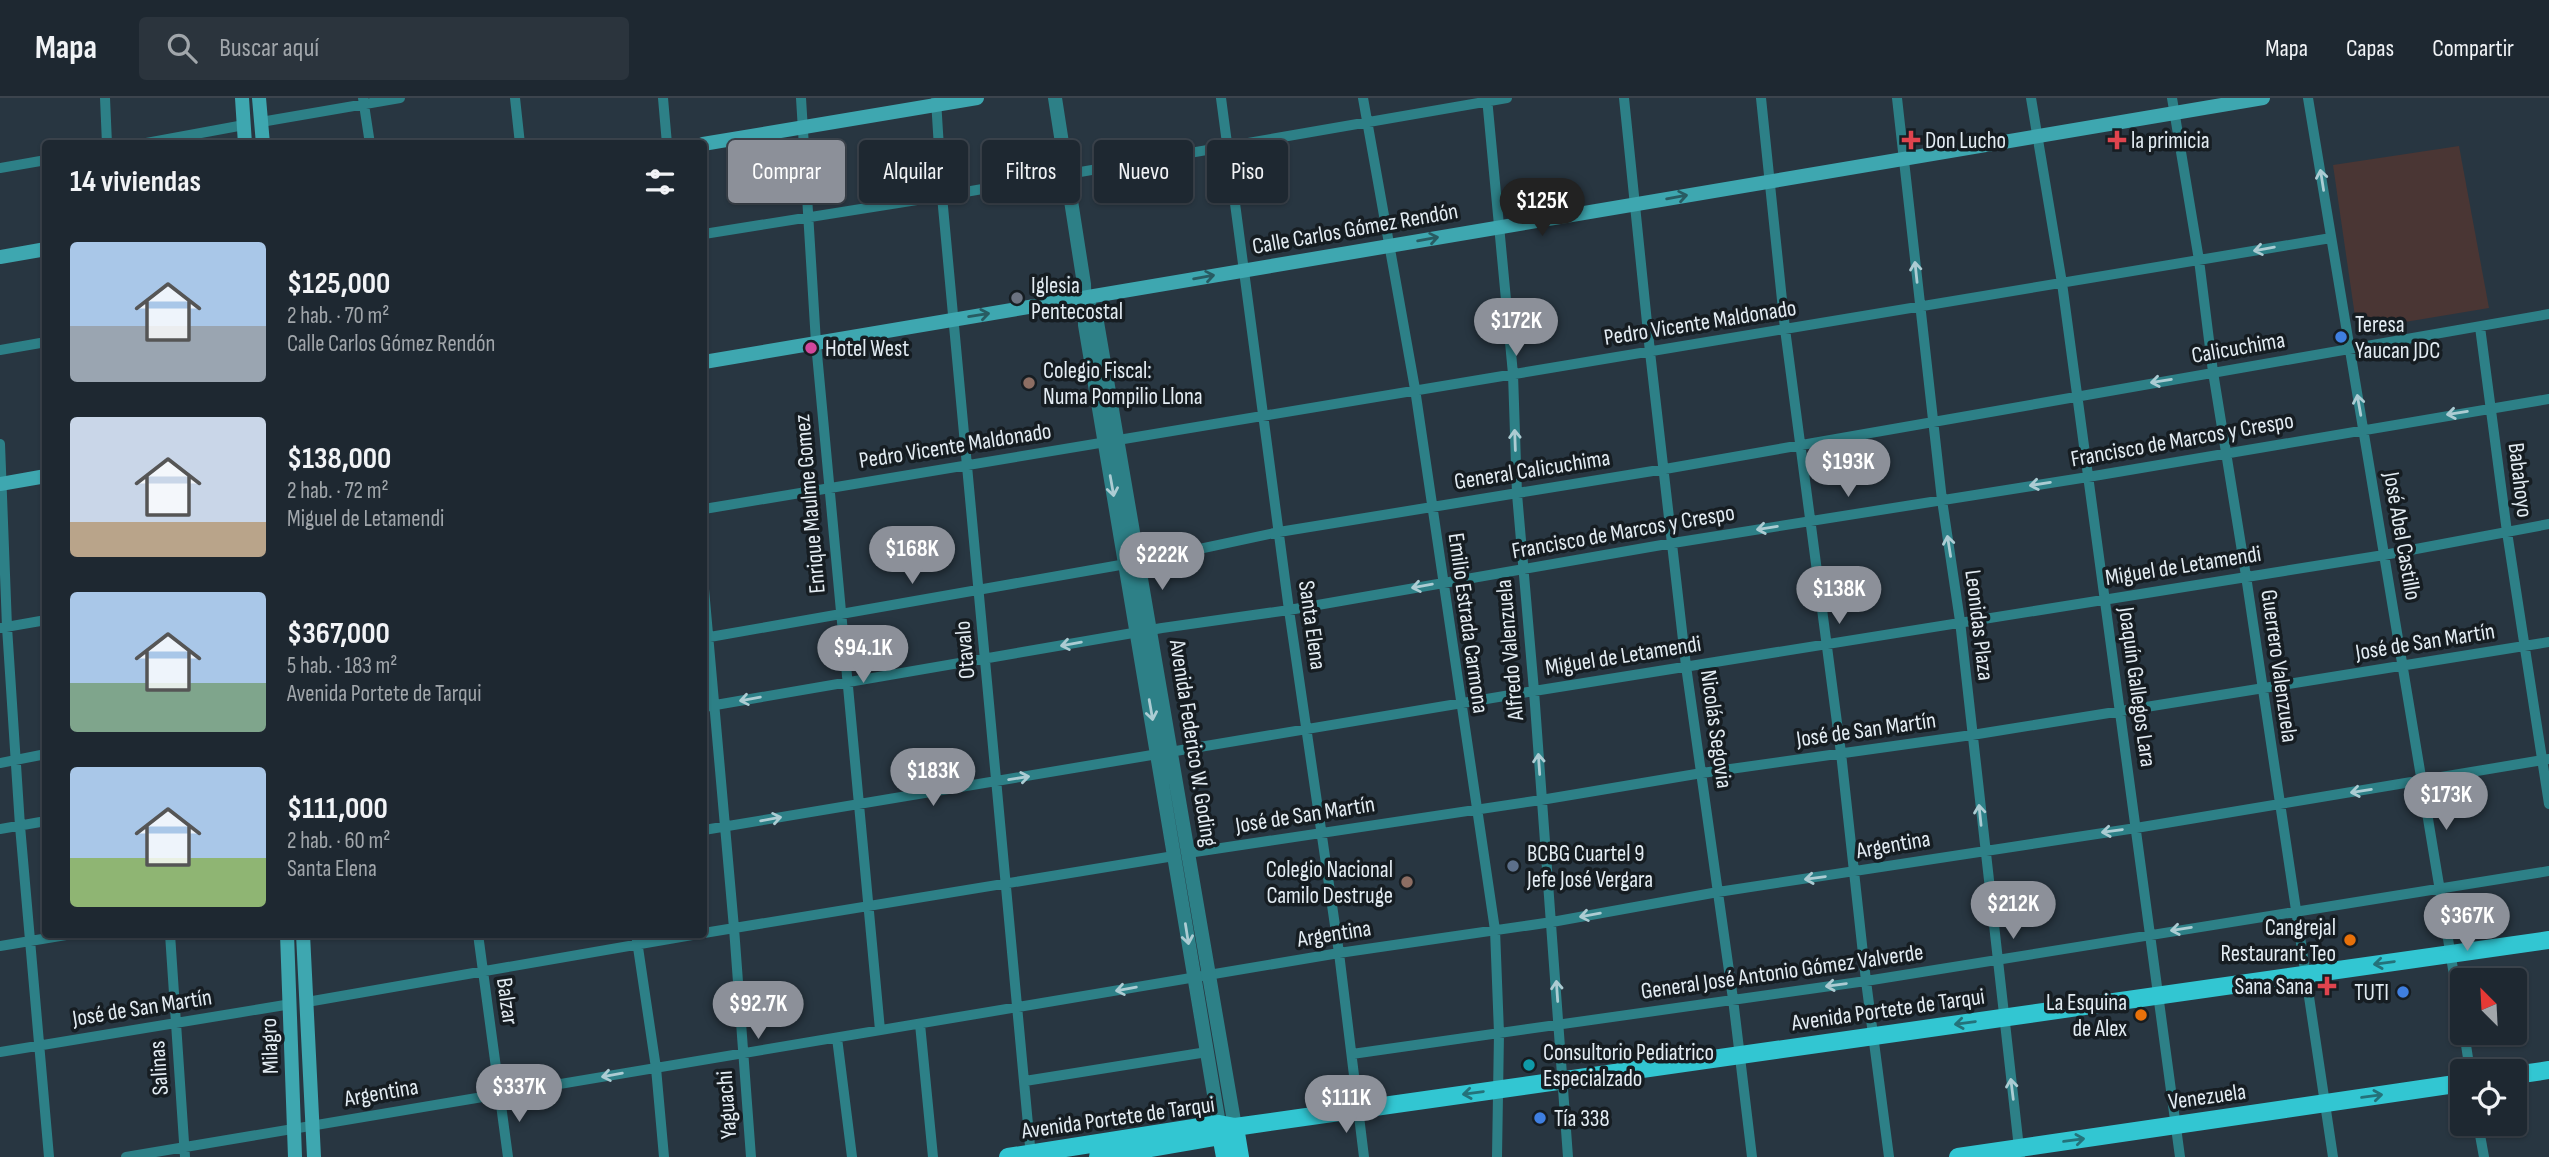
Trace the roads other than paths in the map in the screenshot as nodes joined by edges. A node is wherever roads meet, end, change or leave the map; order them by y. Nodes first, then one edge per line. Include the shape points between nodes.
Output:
1 (105, 98) edge
2 (242, 98) edge
3 (259, 98) edge
4 (400, 98) edge
5 (515, 98) edge
6 (663, 98) edge
7 (801, 98) edge
8 (977, 98) edge
9 (1055, 98) edge
10 (1221, 98) edge
11 (1363, 98) edge
12 (1507, 98) edge
13 (1624, 98) edge
14 (1761, 98) edge
15 (1897, 98) edge
16 (2031, 98) edge
17 (2172, 98) edge
18 (2263, 98) edge
19 (2308, 98) edge
20 (1487, 100) edge
21 (364, 101) edge
22 (936, 101) edge
23 (2175, 113) junction
24 (261, 122) junction
25 (1367, 122) junction
26 (244, 125) junction
27 (802, 128) junction
28 (2039, 136) junction
29 (107, 140) edge
30 (163, 140) edge
31 (245, 140) edge
32 (263, 140) edge
33 (369, 140) edge
34 (520, 140) edge
35 (667, 140) edge
36 (938, 140) edge
37 (1062, 140) edge
38 (1226, 140) edge
39 (1262, 140) edge
40 (707, 143) edge
41 (1207, 149) edge
42 (1903, 159) junction
43 (42, 161) edge
44 (0, 169) edge
45 (1080, 171) edge
46 (1769, 181) junction
47 (895, 203) edge
48 (943, 203) edge
49 (1072, 203) edge
50 (1234, 203) edge
51 (1636, 204) junction
52 (807, 216) junction
53 (1498, 227) junction
54 (707, 233) edge
55 (2331, 238) junction
56 (1388, 246) junction
57 (42, 251) edge
58 (0, 257) edge
59 (2199, 260) junction
60 (1242, 271) junction
61 (2062, 283) junction
62 (1086, 297) junction
63 (1920, 307) junction
64 (2549, 314) edge
65 (955, 319) junction
66 (2480, 327) junction
67 (1785, 329) junction
68 (42, 343) edge
69 (816, 343) junction
70 (2349, 348) junction
71 (0, 349) edge
72 (1650, 352) junction
73 (707, 361) edge
74 (2213, 372) junction
75 (1513, 374) junction
76 (1415, 389) junction
77 (2077, 395) junction
78 (2549, 399) edge
79 (2491, 408) junction
80 (1263, 415) junction
81 (1933, 421) junction
82 (2363, 429) junction
83 (1111, 440) junction
84 (0, 444) edge
85 (1800, 446) junction
86 (2225, 452) junction
87 (968, 464) junction
88 (1665, 469) junction
89 (42, 477) edge
90 (2088, 477) junction
91 (1, 484) edge
92 (829, 488) junction
93 (1517, 494) junction
94 (1942, 499) junction
95 (1430, 507) junction
96 (707, 508) edge
97 (1809, 522) junction
98 (2549, 524) edge
99 (1279, 532) junction
100 (2507, 532) junction
101 (1673, 543) junction
102 (2385, 555) junction
103 (1132, 563) junction
104 (1523, 569) junction
105 (2246, 576) junction
106 (1444, 582) junction
107 (979, 590) junction
108 (2105, 599) junction
109 (1289, 610) junction
110 (841, 614) junction
111 (42, 621) edge
112 (1960, 621) junction
113 (4, 628) edge
114 (1144, 631) junction
115 (707, 638) edge
116 (2549, 642) edge
117 (1826, 643) junction
118 (2525, 646) junction
119 (986, 658) junction
120 (2403, 665) junction
121 (1686, 666) junction
122 (707, 672) edge
123 (847, 682) junction
124 (2263, 688) junction
125 (1534, 691) junction
126 (1460, 704) junction
127 (708, 706) edge
128 (2120, 711) junction
129 (1306, 729) junction
130 (1972, 736) junction
131 (1165, 753) junction
132 (1841, 753) junction
133 (42, 755) edge
134 (16, 760) junction
135 (2546, 760) edge
136 (0, 762) edge
137 (1702, 774) junction
138 (2422, 781) junction
139 (996, 782) junction
140 (1541, 800) junction
141 (859, 804) junction
142 (2549, 804) edge
143 (2279, 805) junction
144 (1475, 809) junction
145 (42, 822) edge
146 (20, 826) junction
147 (725, 827) junction
148 (2136, 828) junction
149 (0, 829) edge
150 (707, 830) edge
151 (1321, 833) junction
152 (1984, 850) junction
153 (1181, 854) junction
154 (2549, 871) edge
155 (1854, 872) junction
156 (1006, 884) junction
157 (2439, 888) junction
158 (1718, 892) junction
159 (868, 906) junction
160 (2297, 911) junction
161 (1552, 922) junction
162 (734, 928) junction
163 (1495, 930) junction
164 (707, 932) edge
165 (2150, 934) junction
166 (49, 938) edge
167 (170, 938) edge
168 (287, 938) edge
169 (303, 938) edge
170 (479, 938) edge
171 (657, 938) edge
172 (637, 940) edge
173 (2549, 940) edge
174 (31, 941) junction
175 (0, 946) edge
176 (1339, 953) junction
177 (2451, 954) junction
178 (1998, 960) junction
179 (2453, 968) edge
180 (483, 971) junction
181 (2307, 974) junction
182 (1201, 977) junction
183 (1866, 981) junction
184 (2158, 995) junction
185 (1733, 999) junction
186 (307, 1002) junction
187 (290, 1004) junction
188 (1017, 1007) junction
189 (2003, 1017) junction
190 (176, 1023) junction
191 (920, 1024) junction
192 (1560, 1024) junction
193 (880, 1030) junction
194 (1499, 1033) junction
195 (1873, 1036) junction
196 (837, 1038) junction
197 (40, 1046) junction
198 (0, 1052) edge
199 (1207, 1052) junction
200 (743, 1053) junction
201 (1352, 1054) junction
202 (1740, 1055) junction
203 (656, 1068) junction
204 (2549, 1070) edge
205 (2527, 1073) edge
206 (1563, 1080) junction
207 (1025, 1081) junction
208 (2450, 1085) edge
209 (1500, 1089) junction
210 (499, 1094) junction
211 (2325, 1103) junction
212 (1359, 1109) junction
213 (313, 1125) junction
214 (2176, 1125) junction
215 (294, 1128) junction
216 (1225, 1129) junction
217 (2480, 1136) edge
218 (185, 1152) edge
219 (2019, 1152) edge
220 (1030, 1155) edge
221 (49, 1157) edge
222 (126, 1157) edge
223 (295, 1157) edge
224 (314, 1157) edge
225 (508, 1157) edge
226 (664, 1157) edge
227 (751, 1157) edge
228 (852, 1157) edge
229 (933, 1157) edge
230 (1008, 1157) edge
231 (1098, 1157) edge
232 (1225, 1157) edge
233 (1240, 1157) edge
234 (1364, 1157) edge
235 (1497, 1157) edge
236 (1568, 1157) edge
237 (1752, 1157) edge
238 (1889, 1157) edge
239 (1958, 1157) edge
240 (2180, 1157) edge
241 (2333, 1157) edge
242 (2484, 1157) edge

1 - 29 street
2 - 26 main road
3 - 24 main road
4 - 21 street
5 - 34 street
6 - 35 street
7 - 27 street, Enrique Maulme Gomez
8 - 22 main road
9 - 37 street, Avenida Federico W. Goding
10 - 38 street, Santa Elena
11 - 25 street, Emilio Estrada Carmona
12 - 20 street
13 - 51 street, Nicolás Segovia
14 - 46 street
15 - 42 street, Leonidas Plaza
16 - 28 street, Joaquín Gallegos Lara
17 - 23 street, Guerrero Valenzuela
18 - 23 main road, Calle Carlos Gómez Rendón
55 -> 19 street, José Abel Castillo
20 - 25 street
20 - 53 street, Alfredo Valenzuela
21 - 24 street
21 - 33 street
22 - 27 main road
22 - 36 street, Otavalo
23 - 28 main road, Calle Carlos Gómez Rendón
23 - 59 street, Guerrero Valenzuela
24 - 32 main road
25 - 39 street
25 - 56 street, Emilio Estrada Carmona
26 - 30 street
26 - 31 main road
27 - 40 main road
27 - 52 street, Enrique Maulme Gomez
28 - 42 main road, Calle Carlos Gómez Rendón
28 - 61 street, Joaquín Gallegos Lara
41 - 45 street
42 - 46 main road, Calle Carlos Gómez Rendón
63 -> 42 street, Leonidas Plaza
43 - 44 street
51 -> 46 main road, Calle Carlos Gómez Rendón
46 - 67 street
47 - 52 street
48 - 65 street, Otavalo
49 - 62 street, Avenida Federico W. Goding
50 - 60 street, Santa Elena
51 - 53 main road, Calle Carlos Gómez Rendón
51 - 72 street, Nicolás Segovia
52 - 54 street
52 - 69 street, Enrique Maulme Gomez
56 -> 53 main road, Calle Carlos Gómez Rendón
53 - 75 street, Alfredo Valenzuela
55 -> 59 street, Pedro Vicente Maldonado
55 - 70 street, José Abel Castillo
56 - 60 main road, Calle Carlos Gómez Rendón
56 - 76 street, Emilio Estrada Carmona
57 - 58 main road
59 - 61 street, Pedro Vicente Maldonado
59 - 74 street, Guerrero Valenzuela
62 -> 60 main road, Calle Carlos Gómez Rendón
60 - 80 street, Santa Elena
61 - 63 street, Pedro Vicente Maldonado
61 - 77 street, Joaquín Gallegos Lara
65 -> 62 main road, Calle Carlos Gómez Rendón
62 - 83 street, Avenida Federico W. Goding via 1085,325
63 - 67 street, Pedro Vicente Maldonado
63 - 81 street, Leonidas Plaza
64 - 66 street, Calicuchima
65 - 69 main road, Calle Carlos Gómez Rendón
65 - 87 street, Otavalo
66 - 70 street, Calicuchima
66 - 79 street, Babahoyo
67 - 72 street, Pedro Vicente Maldonado
67 - 85 street
68 - 71 street
69 - 73 main road, Calle Carlos Gómez Rendón
69 - 92 street, Enrique Maulme Gomez
70 - 74 street, Calicuchima
82 -> 70 street, José Abel Castillo
72 - 75 street, Pedro Vicente Maldonado
72 - 88 street, Nicolás Segovia
74 -> 77 street, Calicuchima
74 - 86 street, Guerrero Valenzuela
75 - 76 street, Pedro Vicente Maldonado
93 -> 75 street, Alfredo Valenzuela
76 - 80 street, Pedro Vicente Maldonado
76 - 95 street, Emilio Estrada Carmona
77 - 81 street, Calicuchima
77 - 90 street, Joaquín Gallegos Lara
78 - 79 street, Francisco de Marcos y Crespo
79 -> 82 street, Francisco de Marcos y Crespo
79 - 100 street, Babahoyo
80 - 83 street, Pedro Vicente Maldonado
80 - 99 street, Santa Elena
81 - 85 street, General Calicuchima
81 - 94 street, Leonidas Plaza
82 - 86 street, Francisco de Marcos y Crespo
82 - 102 street, José Abel Castillo
83 - 87 street, Pedro Vicente Maldonado
83 - 103 street, Avenida Federico W. Goding
84 - 91 street
85 - 88 street, General Calicuchima
85 - 97 street
86 - 90 street, Francisco de Marcos y Crespo
86 - 105 street, Guerrero Valenzuela
87 - 92 street, Pedro Vicente Maldonado
87 - 107 street, Otavalo
88 - 93 street, General Calicuchima
88 - 101 street, Nicolás Segovia
89 - 91 main road
90 -> 94 street, Francisco de Marcos y Crespo
90 - 108 street, Joaquín Gallegos Lara
91 - 113 street
92 - 96 street, Pedro Vicente Maldonado
92 - 110 street, Enrique Maulme Gomez
93 - 95 street, General Calicuchima
93 - 104 street, Alfredo Valenzuela
94 - 97 street, Francisco de Marcos y Crespo
112 -> 94 street, Leonidas Plaza
95 - 99 street, General Calicuchima
95 - 106 street, Emilio Estrada Carmona
97 -> 101 street, Francisco de Marcos y Crespo
97 - 117 street
98 - 100 street, Miguel de Letamendi
99 - 103 street, General Calicuchima
99 - 109 street, Santa Elena
100 - 102 street, Miguel de Letamendi
100 - 118 street, Babahoyo
101 - 104 street, Francisco de Marcos y Crespo
101 - 121 street, Nicolás Segovia
102 - 105 street, Miguel de Letamendi
102 - 120 street, José Abel Castillo
103 - 107 street, General Calicuchima
103 - 114 street, Avenida Federico W. Goding
104 - 106 street, Francisco de Marcos y Crespo
104 - 125 street, Alfredo Valenzuela
105 - 108 street, Miguel de Letamendi
105 - 124 street, Guerrero Valenzuela
106 -> 109 street, Francisco de Marcos y Crespo
106 - 126 street, Emilio Estrada Carmona
107 - 110 street, General Calicuchima
107 - 119 street, Otavalo
108 - 112 street, Miguel de Letamendi
108 - 128 street, Joaquín Gallegos Lara
109 - 114 street, Francisco de Marcos y Crespo
109 - 129 street, Santa Elena
110 - 115 street, General Calicuchima
110 - 123 street, Enrique Maulme Gomez
111 - 113 street
112 - 117 street, Miguel de Letamendi
112 - 130 street, Leonidas Plaza
113 - 134 street
114 -> 119 street, Francisco de Marcos y Crespo
114 - 131 street, Avenida Federico W. Goding
116 - 118 street, José de San Martín
117 - 121 street, Miguel de Letamendi
117 - 132 street
118 - 120 street, José de San Martín
118 - 135 street, Babahoyo
119 - 123 street, Francisco de Marcos y Crespo
119 - 139 street, Otavalo
120 - 124 street, José de San Martín
120 - 138 street, José Abel Castillo
121 - 125 street, Miguel de Letamendi
121 - 137 street, Nicolás Segovia
122 - 127 street, Yaguachi
123 -> 127 street, Francisco de Marcos y Crespo
123 - 141 street, Enrique Maulme Gomez
124 - 128 street, José de San Martín
124 - 143 street, Guerrero Valenzuela
125 - 126 street, Miguel de Letamendi
140 -> 125 street, Alfredo Valenzuela
126 - 129 street, Miguel de Letamendi
126 - 144 street, Emilio Estrada Carmona
127 - 147 street, Yaguachi
128 - 130 street, José de San Martín
128 - 148 street, Joaquín Gallegos Lara
129 - 131 street, Miguel de Letamendi
129 - 151 street, Santa Elena
130 - 132 street, José de San Martín
152 -> 130 street, Leonidas Plaza
139 -> 131 street, Miguel de Letamendi
131 - 153 street, Avenida Federico W. Goding
132 - 137 street, José de San Martín
132 - 155 street
133 - 134 street
134 - 136 street
134 - 146 street
135 - 138 street, Argentina
135 - 142 street, Babahoyo
137 - 140 street, José de San Martín
137 - 158 street, Nicolás Segovia
138 -> 143 street, Argentina
138 - 157 street, José Abel Castillo
139 - 141 street, Miguel de Letamendi
139 - 156 street, Otavalo
140 - 144 street, José de San Martín
140 - 161 street, Alfredo Valenzuela
147 -> 141 street, Miguel de Letamendi
141 - 159 street, Enrique Maulme Gomez
143 - 148 street, Argentina
143 - 160 street, Guerrero Valenzuela
144 - 151 street, José de San Martín
144 - 163 street, Emilio Estrada Carmona
145 - 146 street
146 - 149 street
146 - 174 street
147 - 150 street, Miguel de Letamendi
147 - 162 street, Yaguachi
148 -> 152 street, Argentina
148 - 165 street, Joaquín Gallegos Lara
151 - 153 street, José de San Martín
151 - 176 street, Santa Elena
152 - 155 street, Argentina
152 - 178 street, Leonidas Plaza
153 - 156 street, José de San Martín
153 - 182 street, Avenida Federico W. Goding
154 - 157 street, General José Antonio Gómez Valverde
155 -> 158 street, Argentina
155 - 183 street
156 - 159 street, José de San Martín
156 - 188 street, Otavalo
157 - 160 street, General José Antonio Gómez Valverde
157 - 177 street, José Abel Castillo
158 -> 161 street, Argentina
158 - 185 street, Nicolás Segovia
159 - 162 street, José de San Martín
159 - 193 street, Enrique Maulme Gomez
160 -> 165 street, General José Antonio Gómez Valverde
160 - 181 street, Guerrero Valenzuela
161 - 163 street, Argentina
192 -> 161 street, Alfredo Valenzuela
162 - 164 street, José de San Martín
162 - 200 street, Yaguachi
163 - 176 street, Argentina
163 - 194 street, Emilio Estrada Carmona
165 - 178 street, General José Antonio Gómez Valverde
165 - 184 street, Joaquín Gallegos Lara
166 - 174 street
167 - 190 street, Salinas
168 - 187 main road, Milagro
169 - 186 main road, Milagro
170 - 180 street, Balzar
171 - 172 street
172 - 180 street
172 - 203 street
173 - 177 main road, Avenida Portete de Tarqui
174 - 175 street
174 - 197 street
176 - 182 street, Argentina
176 - 201 street, Santa Elena
177 - 179 street, José Abel Castillo
177 -> 181 main road, Avenida Portete de Tarqui
178 - 183 street, General José Antonio Gómez Valverde
178 - 189 street, Leonidas Plaza
180 - 186 street
180 - 210 street, Balzar
181 - 184 main road, Avenida Portete de Tarqui
181 - 211 street, Guerrero Valenzuela
182 -> 188 street, Argentina
182 - 199 street, Avenida Federico W. Goding
182 - 216 street, Avenida Federico W. Goding
183 -> 185 street, General José Antonio Gómez Valverde
183 - 195 street
184 - 189 main road, Avenida Portete de Tarqui
184 - 214 street, Joaquín Gallegos Lara
185 - 192 street, General José Antonio Gómez Valverde
185 - 202 street, Nicolás Segovia
186 - 213 main road, Milagro
187 - 190 street, José de San Martín
187 - 215 main road, Milagro
188 - 191 street, Argentina
188 - 207 street, Otavalo
189 -> 195 main road, Avenida Portete de Tarqui
219 -> 189 street, Leonidas Plaza
190 - 197 street, José de San Martín
190 - 218 street, Salinas
191 - 193 street, Argentina
191 - 229 street
192 - 194 street, General José Antonio Gómez Valverde
192 - 206 street, Alfredo Valenzuela
193 - 196 street, Argentina
194 - 201 street, General José Antonio Gómez Valverde
194 - 209 street, Emilio Estrada Carmona
195 - 202 main road, Avenida Portete de Tarqui
195 - 238 street
196 - 200 street, Argentina
196 - 228 street
197 - 198 street, José de San Martín
197 - 221 street
199 - 207 street
199 - 216 street, Avenida Federico W. Goding
200 - 203 street, Argentina
200 - 227 street, Yaguachi
201 - 212 street, Santa Elena
202 - 206 main road, Avenida Portete de Tarqui
202 - 237 street, Nicolás Segovia
203 -> 210 street, Argentina
203 - 226 street
204 - 205 main road
206 - 209 main road, Avenida Portete de Tarqui
206 - 236 street, Alfredo Valenzuela
207 - 220 street, Otavalo
211 -> 208 main road, Venezuela
209 -> 212 main road, Avenida Portete de Tarqui
209 - 235 street, Emilio Estrada Carmona
210 - 213 street, Argentina
210 - 225 street, Balzar
211 - 214 main road, Venezuela
211 - 241 street, Guerrero Valenzuela
212 - 216 main road, Avenida Portete de Tarqui
212 - 234 street, Santa Elena
213 - 215 street, Argentina
213 - 224 main road
219 -> 214 main road, Venezuela
214 - 240 street, Joaquín Gallegos Lara
215 - 218 street, Argentina
215 - 223 main road, Milagro
216 - 220 main road, Avenida Portete de Tarqui
216 - 231 main road, Avenida Portete de Tarqui
216 - 232 main road, Avenida Federico W. Goding
216 - 233 main road, Avenida Federico W. Goding
217 - 242 street
218 - 222 street, Argentina
219 - 239 main road, Venezuela
220 - 230 main road, Avenida Portete de Tarqui

